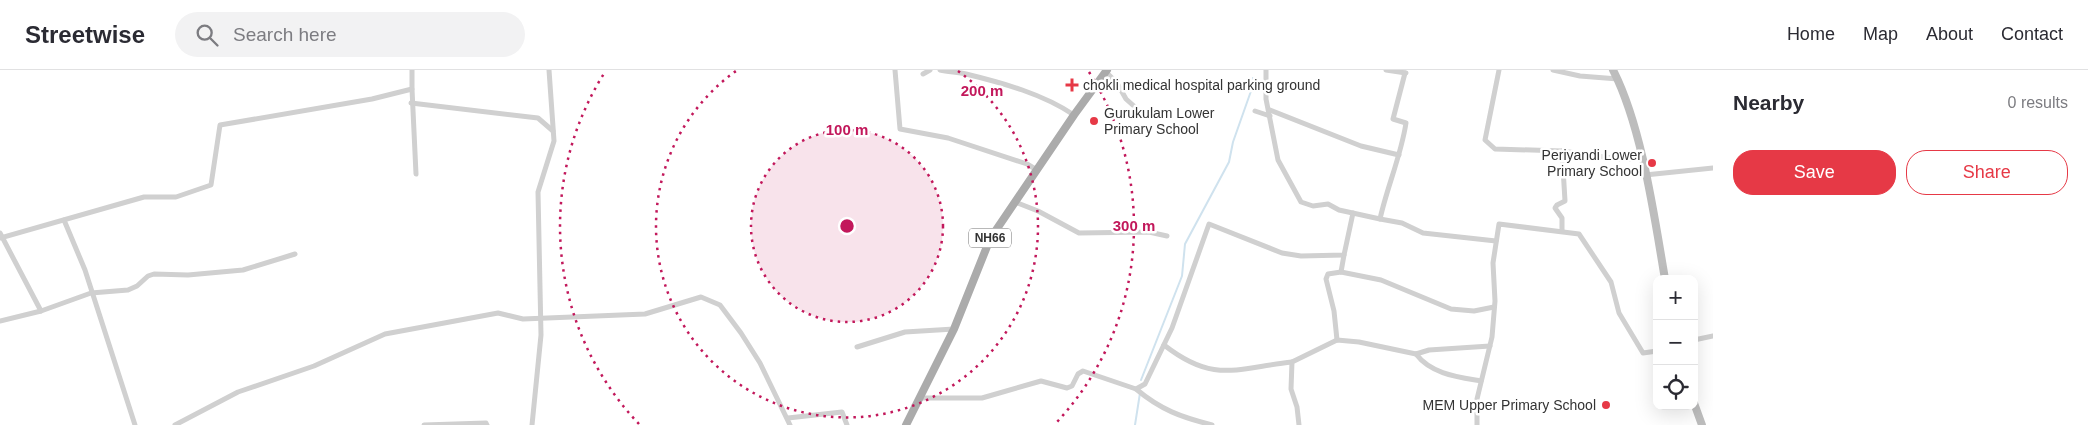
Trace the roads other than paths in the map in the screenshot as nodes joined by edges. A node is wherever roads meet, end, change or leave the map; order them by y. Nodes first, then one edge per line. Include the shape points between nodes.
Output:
1 (412, 70) edge
2 (549, 70) edge
3 (895, 70) edge
4 (930, 70) edge
5 (940, 70) edge
6 (1266, 70) edge
7 (1386, 70) edge
8 (1498, 70) edge
9 (1553, 70) edge
10 (1613, 70) edge
11 (1107, 71) edge
12 (1406, 72) edge
13 (923, 74) dead end
14 (1618, 79) junction
15 (412, 88) junction
16 (411, 103) junction
17 (1255, 111) dead end
18 (1270, 113) junction
19 (1074, 115) junction
20 (1144, 116) dead end
21 (553, 131) junction
22 (1562, 151) junction
23 (1399, 155) junction
24 (1642, 158) junction
25 (1713, 168) edge
26 (1037, 170) junction
27 (416, 174) dead end
28 (1645, 175) junction
29 (1015, 202) junction
30 (1353, 213) junction
31 (1380, 219) junction
32 (64, 220) junction
33 (1562, 231) junction
34 (1, 236) edge
35 (1167, 236) dead end
36 (1496, 241) junction
37 (295, 254) dead end
38 (1344, 255) junction
39 (1341, 272) junction
40 (1664, 275) edge
41 (92, 293) junction
42 (1494, 307) junction
43 (40, 311) junction
44 (540, 319) junction
45 (0, 321) edge
46 (954, 329) junction
47 (1713, 336) edge
48 (1698, 339) edge
49 (1336, 340) junction
50 (1164, 345) junction
51 (1490, 346) junction
52 (857, 347) dead end
53 (1653, 352) edge
54 (1416, 354) junction
55 (1292, 362) junction
56 (1481, 381) junction
57 (1136, 389) junction
58 (919, 398) junction
59 (1697, 410) edge
60 (788, 418) junction
61 (183, 423) edge
62 (135, 425) edge
63 (174, 425) edge
64 (424, 425) edge
65 (487, 425) edge
66 (532, 425) edge
67 (790, 425) edge
68 (847, 425) edge
69 (906, 425) edge
70 (1212, 425) edge
71 (1298, 425) edge
72 (1477, 425) edge
73 (1702, 425) edge

1 - 15 street
2 - 21 street
3 - 26 street via 900,129 948,138
4 - 13 street
5 - 19 street via 967,74 1023,91 1061,106
6 - 18 street via 1266,99
7 - 12 street
8 - 22 street via 1486,140 1496,149
9 - 14 street
10 - 14 main road
11 - 19 main road, NH66
11 - 20 street via 1126,99
12 - 23 street via 1393,111 1393,119 1406,124
14 - 24 main road
15 - 16 street
15 - 32 street via 372,99 220,125 211,185 176,197 144,197
16 - 21 street via 538,118
16 - 27 street
17 - 18 street
18 - 23 street via 1361,146
18 - 30 street via 1278,160 1301,202 1313,206 1328,204
19 - 26 main road, NH66
21 - 44 street via 554,141 538,192
22 - 24 street via 1619,159
22 - 33 street via 1565,201 1555,208 1562,218
23 - 31 street
24 - 28 main road
25 - 28 street
26 - 29 main road, NH66
28 - 40 main road
29 - 35 street via 1080,233 1149,232
29 - 46 main road, NH66 via 990,239
30 - 31 street
30 - 38 street
31 - 36 street via 1402,223 1423,233
32 - 34 street
32 - 41 street
33 - 36 street via 1499,224
33 - 53 street via 1579,234 1611,282 1619,313 1643,354
34 - 43 street
36 - 42 street
37 - 41 street via 243,270 188,275 154,274 128,290
38 - 39 street
38 - 50 street via 1282,253 1209,224
39 - 42 street via 1381,280 1451,309 1474,311
39 - 49 street via 1328,274 1326,279 1334,311
41 - 43 street
41 - 62 street
42 - 51 street
43 - 45 street
44 - 60 street via 645,314 701,297 709,299 720,305 741,333
44 - 61 street via 498,313 386,334 314,366 238,392
44 - 66 street
46 - 52 street via 905,332
46 - 58 main road, NH66
47 - 48 street
49 - 54 street
49 - 55 street
50 - 55 street via 1183,359 1214,370 1246,370
50 - 57 street via 1146,384
51 - 54 street via 1429,350
51 - 56 street
54 - 56 street via 1428,366 1452,376
55 - 71 street via 1291,388
56 - 72 street
57 - 58 street via 1083,371 1067,388 1040,381 982,398
57 - 70 street via 1154,405
58 - 69 main road, NH66
59 - 73 main road
60 - 67 street
60 - 68 street via 842,412
61 - 63 street
64 - 65 street via 459,422

